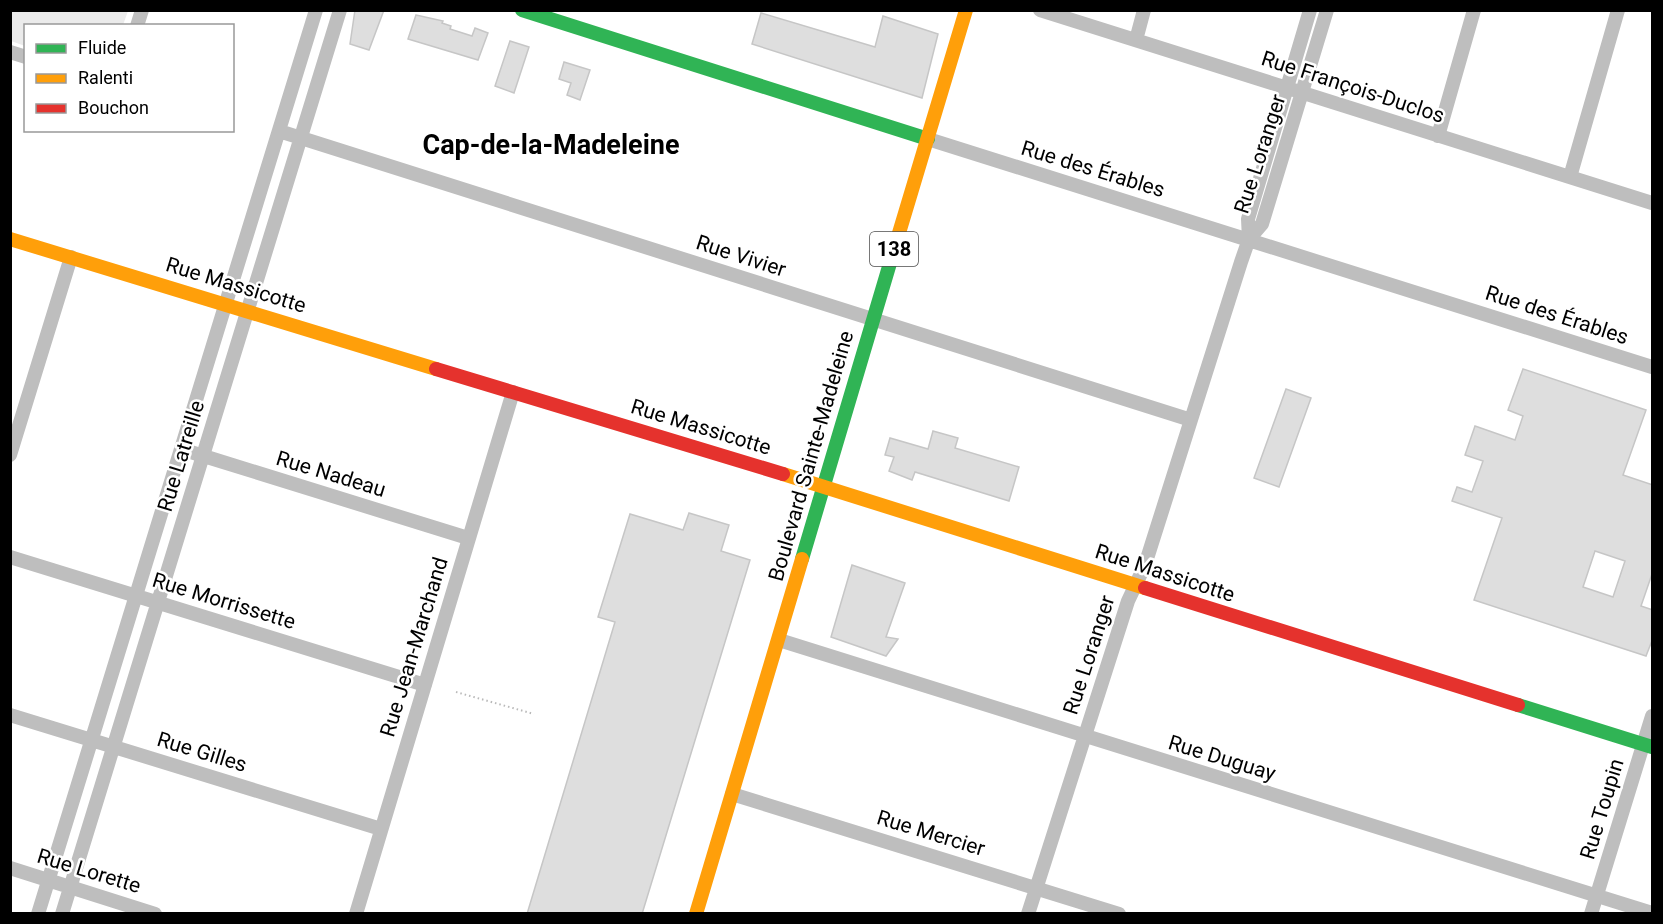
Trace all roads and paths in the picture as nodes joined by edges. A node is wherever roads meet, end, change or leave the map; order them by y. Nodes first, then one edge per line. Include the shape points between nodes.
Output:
1 (316, 10) edge
2 (340, 10) edge
3 (522, 10) edge
4 (966, 10) edge
5 (1040, 10) edge
6 (1144, 10) edge
7 (1310, 10) edge
8 (1327, 10) edge
9 (1474, 10) edge
10 (1618, 10) edge
11 (1136, 40) junction
12 (1287, 88) junction
13 (1302, 93) junction
14 (279, 131) junction
15 (1438, 136) junction
16 (301, 138) junction
17 (928, 139) junction
18 (1570, 177) junction
19 (1653, 203) edge
20 (10, 238) edge
21 (1249, 239) junction
22 (71, 257) junction
23 (226, 304) junction
24 (247, 310) junction
25 (873, 319) junction
26 (1653, 367) edge
27 (513, 392) junction
28 (1191, 420) junction
29 (181, 449) junction
30 (10, 455) edge
31 (203, 456) junction
32 (824, 487) junction
33 (468, 538) junction
34 (10, 557) edge
35 (1135, 586) junction
36 (136, 596) junction
37 (158, 603) junction
38 (779, 640) junction
39 (425, 685) junction
40 (456, 692) dead end
41 (534, 714) dead end
42 (10, 715) edge
43 (1653, 716) edge
44 (1084, 737) junction
45 (92, 740) junction
46 (1648, 746) edge
47 (113, 747) junction
48 (732, 794) junction
49 (381, 829) junction
50 (10, 868) edge
51 (48, 880) junction
52 (70, 887) junction
53 (1036, 888) junction
54 (1597, 896) junction
55 (1653, 913) edge
56 (38, 914) edge
57 (62, 914) edge
58 (155, 914) edge
59 (356, 914) edge
60 (696, 914) edge
61 (1028, 914) edge
62 (1119, 914) edge
63 (1591, 914) edge

1 - 14 street, Rue Latreille
2 - 16 street, Rue Latreille
3 - 17 street, Rue des Érables
4 - 17 street, Boulevard Sainte-Madeleine / 138
5 - 11 street, Rue François-Duclos
6 - 11 street
7 - 12 street, Rue Loranger
8 - 13 street, Rue Loranger
9 - 15 street
10 - 18 street
11 - 12 street, Rue François-Duclos
12 - 13 street, Rue François-Duclos
12 - 21 street, Rue Loranger via 1248,219
13 - 15 street, Rue François-Duclos
13 - 21 street, Rue Loranger via 1262,224
14 - 16 street, Rue Vivier
14 - 23 street, Rue Latreille
15 - 18 street, Rue François-Duclos
16 - 24 street, Rue Latreille
16 - 25 street, Rue Vivier
17 - 21 street, Rue des Érables
17 - 25 street, Boulevard Sainte-Madeleine / 138
18 - 19 street, Rue François-Duclos
20 - 22 street, Rue Massicotte
21 - 26 street, Rue des Érables
21 - 28 street, Rue Loranger
22 - 23 street, Rue Massicotte
22 - 30 street
23 - 24 street, Rue Massicotte
23 - 29 street, Rue Latreille
24 - 27 street, Rue Massicotte
24 - 31 street, Rue Latreille
25 - 28 street, Rue Vivier
25 - 32 street, Boulevard Sainte-Madeleine / 138
27 - 32 street, Rue Massicotte
27 - 33 street, Rue Jean-Marchand
28 - 35 street, Rue Loranger
29 - 31 street, Rue Nadeau
29 - 36 street, Rue Latreille
31 - 33 street, Rue Nadeau
31 - 37 street, Rue Latreille
32 - 35 street, Rue Massicotte
32 - 38 street, Boulevard Sainte-Madeleine / 138
33 - 39 street, Rue Jean-Marchand
34 - 36 street, Rue Morrissette
35 - 44 street, Rue Loranger
35 - 46 street, Rue Massicotte
36 - 37 street, Rue Morrissette
36 - 45 street, Rue Latreille
37 - 39 street, Rue Morrissette
37 - 47 street, Rue Latreille
38 - 44 street, Rue Duguay
38 - 48 street, Boulevard Sainte-Madeleine / 138
39 - 49 street, Rue Jean-Marchand
40 - 41 path
42 - 45 street, Rue Gilles
43 - 46 street, Rue Toupin
44 - 53 street, Rue Loranger
44 - 54 street, Rue Duguay
45 - 47 street, Rue Gilles
45 - 51 street, Rue Latreille
46 - 54 street, Rue Toupin
47 - 49 street, Rue Gilles
47 - 52 street, Rue Latreille
48 - 53 street, Rue Mercier
48 - 60 street, Boulevard Sainte-Madeleine / 138
49 - 59 street, Rue Jean-Marchand
50 - 51 street, Rue Lorette
51 - 52 street, Rue Lorette
51 - 56 street, Rue Latreille
52 - 57 street, Rue Latreille
52 - 58 street, Rue Lorette
53 - 61 street, Rue Loranger
53 - 62 street, Rue Mercier
54 - 55 street, Rue Duguay
54 - 63 street, Rue Toupin

